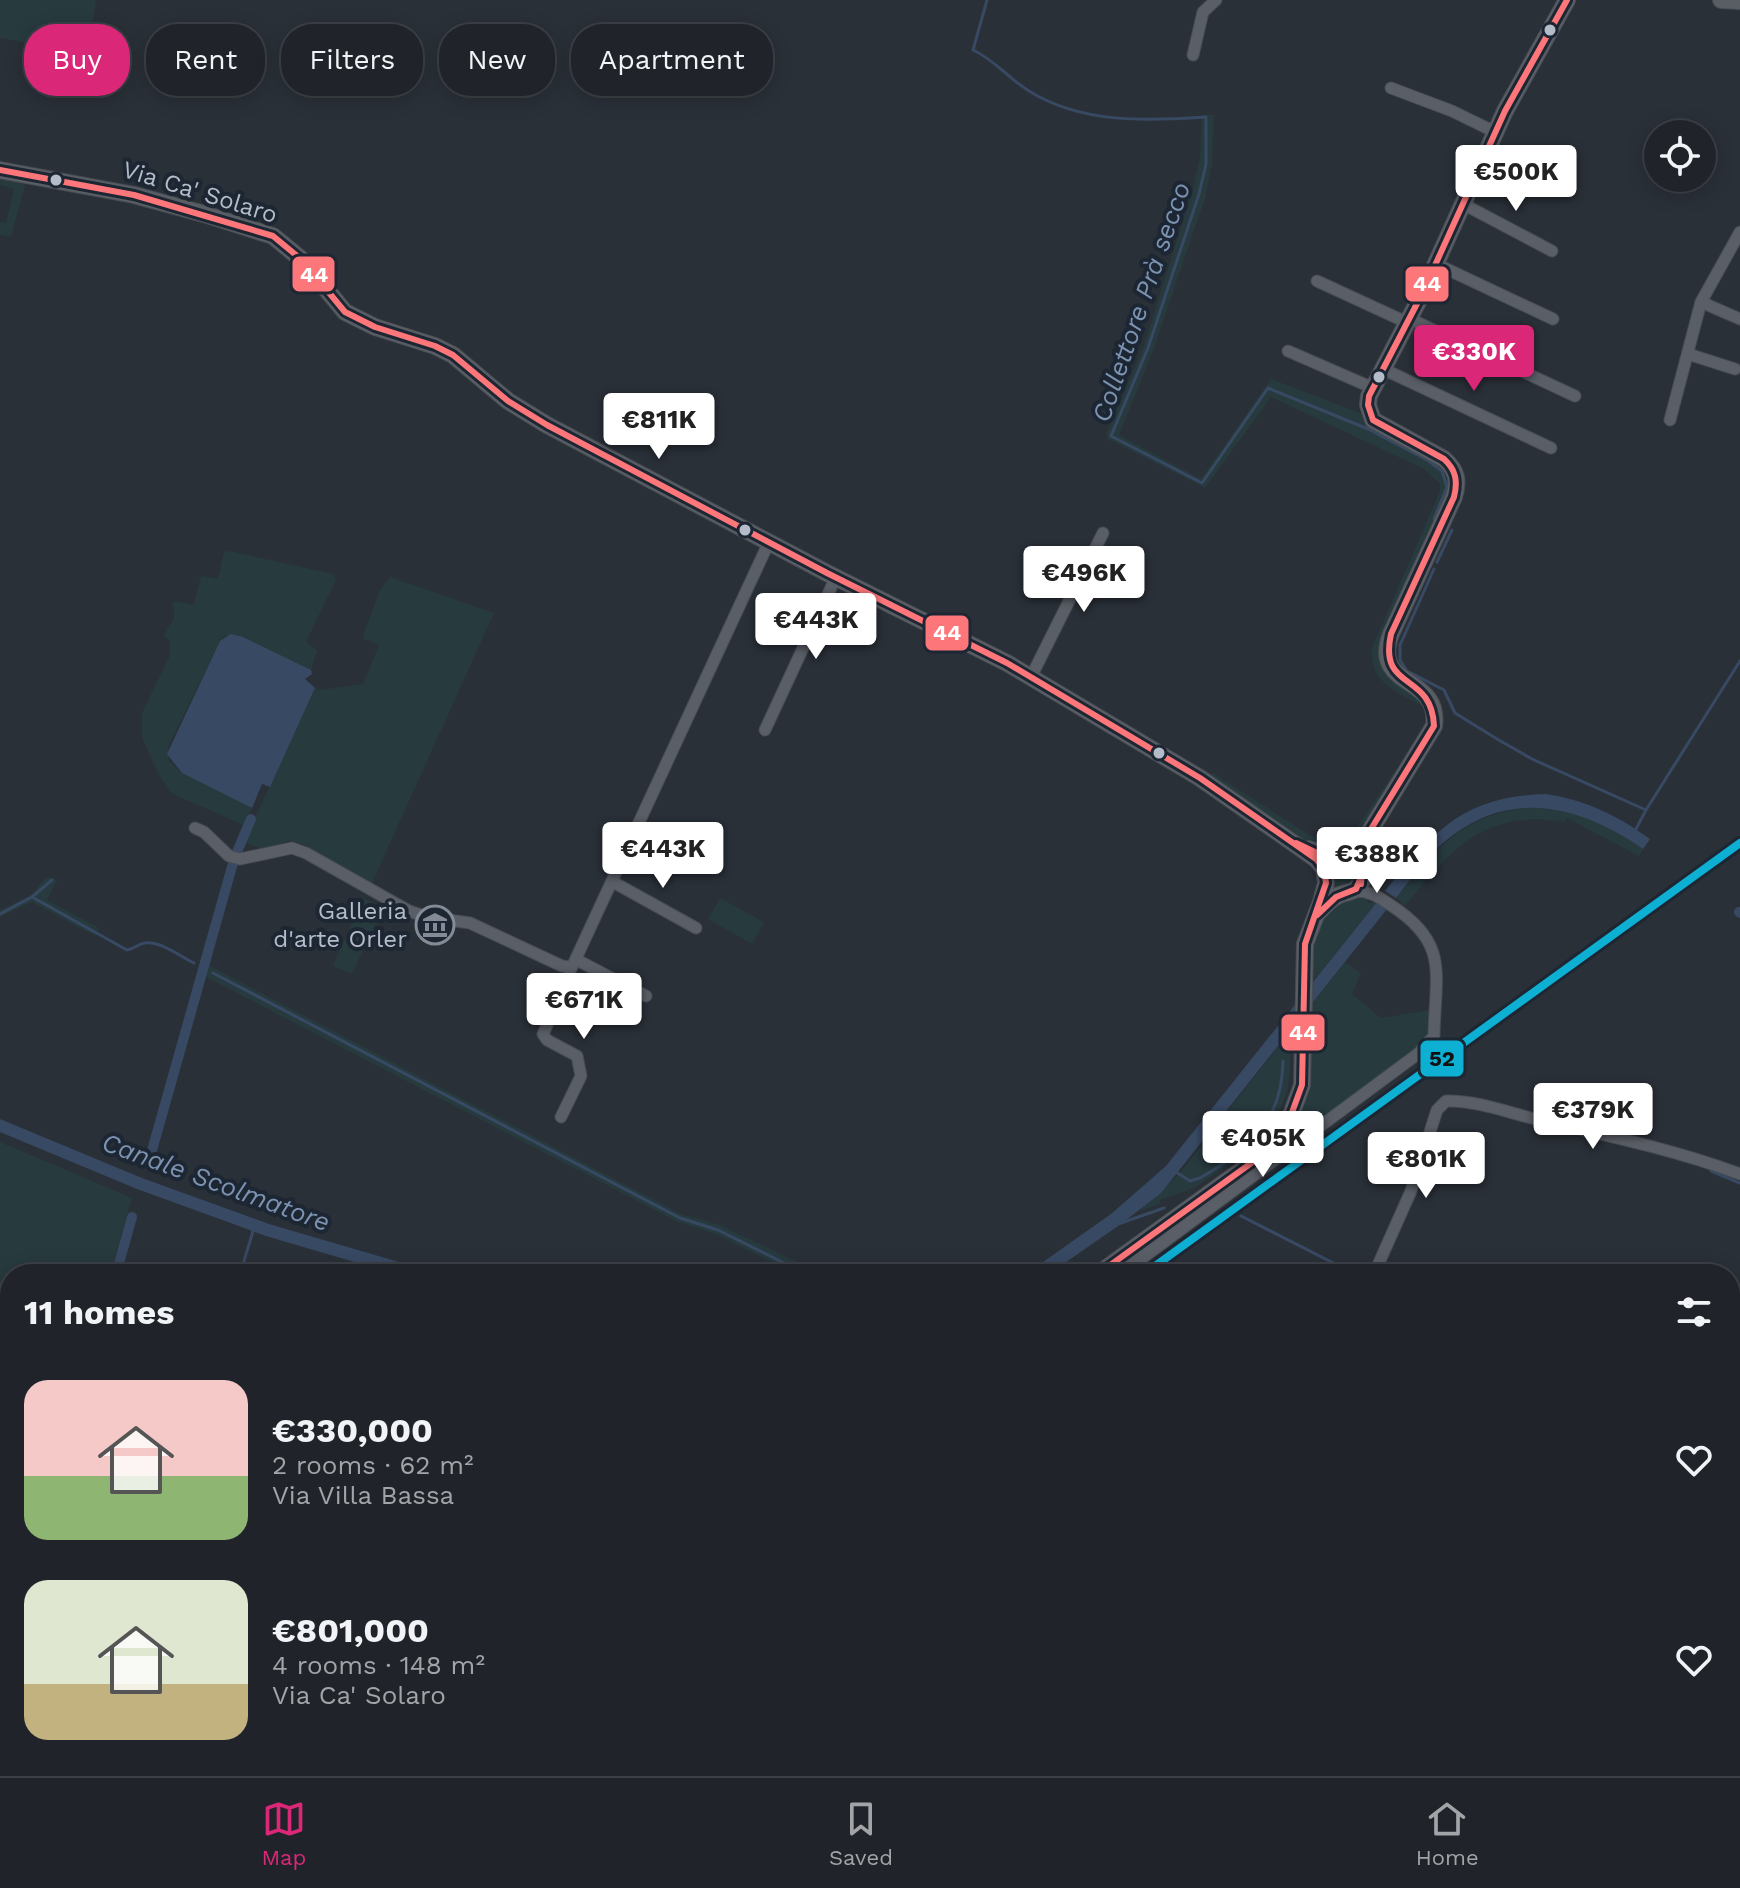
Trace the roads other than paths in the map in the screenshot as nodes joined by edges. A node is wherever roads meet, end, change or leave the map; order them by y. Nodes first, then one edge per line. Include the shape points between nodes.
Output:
1 (1216, 0) edge
2 (1721, 0) edge
3 (1565, 1) edge
4 (1740, 1) edge
5 (1193, 55) dead end
6 (1391, 88) dead end
7 (1495, 132) junction
8 (0, 170) edge
9 (1463, 204) junction
10 (1740, 232) edge
11 (1552, 251) dead end
12 (1436, 264) junction
13 (1317, 281) dead end
14 (1701, 302) junction
15 (1553, 319) dead end
16 (1740, 319) edge
17 (1409, 321) junction
18 (1288, 351) dead end
19 (1688, 354) junction
20 (1383, 369) junction
21 (1735, 369) dead end
22 (1373, 388) junction
23 (1575, 396) dead end
24 (1670, 420) dead end
25 (1551, 448) dead end
26 (1103, 533) dead end
27 (769, 542) junction
28 (836, 577) junction
29 (1031, 677) junction
30 (765, 730) dead end
31 (195, 828) dead end
32 (1368, 834) junction
33 (1300, 846) junction
34 (1341, 854) junction
35 (1362, 867) junction
36 (1325, 876) junction
37 (613, 882) junction
38 (1348, 892) junction
39 (1380, 897) junction
40 (1317, 915) junction
41 (696, 928) dead end
42 (573, 964) junction
43 (646, 996) dead end
44 (561, 1117) dead end
45 (1740, 1174) edge
46 (1112, 1264) edge
47 (1135, 1264) edge
48 (1378, 1264) edge

1 - 5 street via 1202,14
2 - 4 street
3 - 7 street
6 - 7 street
7 - 9 street
8 - 27 street, Via Ca' Solaro via 134,195 273,236 353,317 453,355 531,416
9 - 11 street
9 - 12 street
10 - 14 street
12 - 15 street
12 - 17 street
13 - 17 street
14 - 16 street
14 - 19 street
17 - 20 street
17 - 23 street
18 - 22 street
19 - 21 street
19 - 24 street
20 - 22 street
20 - 25 street
22 - 32 street via 1368,405 1373,420 1444,459 1457,481 1387,650 1393,671 1432,701 1434,726
26 - 29 street
27 - 28 street, Via Ca' Solaro
27 - 37 street
28 - 29 street, Via Ca' Solaro
28 - 30 street
29 - 33 street, Via Ca' Solaro via 1200,778
31 - 42 street via 229,856 240,859 292,848 409,911 470,923
32 - 34 street
32 - 35 street
33 - 34 street, Via Ca' Solaro
33 - 36 street, Via Ca' Solaro
34 - 35 street, Via Ca' Solaro via 1357,858
34 - 36 street via 1326,863
35 - 38 street via 1361,884
35 - 39 street, Via Ca' Solaro
36 - 38 street, Via Ca' Solaro via 1330,888
36 - 40 street
37 - 41 street
37 - 42 street
38 - 39 street, Via Ca' Solaro via 1362,890
38 - 40 street
39 - 47 street, Via Ca' Solaro via 1416,922 1433,947 1434,1036 1429,1044
40 - 46 street via 1305,944 1300,1094 1287,1126 1227,1181
42 - 43 street
42 - 44 street via 543,1034 577,1056 581,1076
45 - 48 street via 1572,1127 1456,1101 1442,1103

